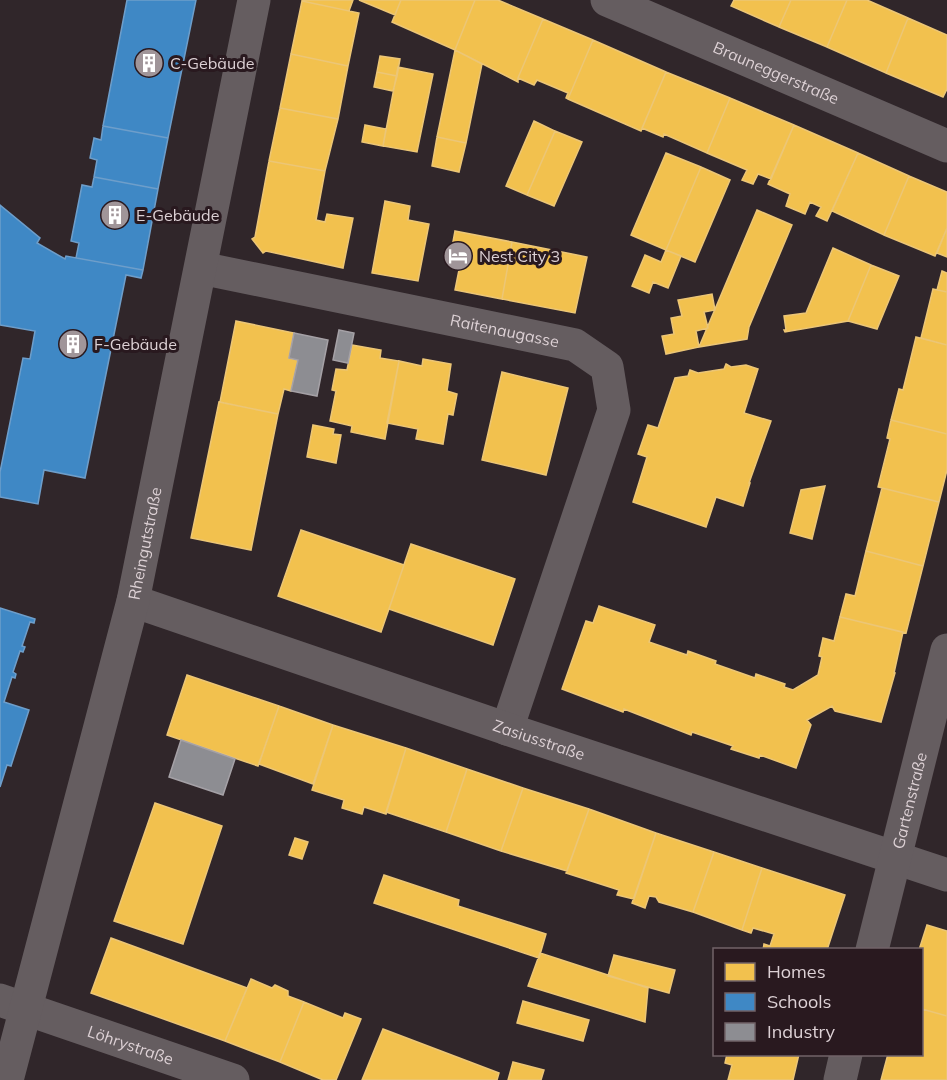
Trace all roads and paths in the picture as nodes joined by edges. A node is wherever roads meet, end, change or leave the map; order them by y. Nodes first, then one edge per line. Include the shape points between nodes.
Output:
1 (254, 0) edge
2 (607, 0) edge
3 (947, 146) edge
4 (201, 268) junction
5 (133, 601) junction
6 (947, 650) edge
7 (507, 729) junction
8 (895, 857) junction
9 (947, 874) edge
10 (872, 948) edge
11 (14, 1004) edge
12 (846, 1056) edge
13 (8, 1080) edge
14 (232, 1080) edge
15 (840, 1080) edge

1 - 4 street, Rheingutstraße
2 - 3 street, Brauneggerstraße
4 - 5 street, Rheingutstraße
4 - 7 street, Raitenaugasse via 575,345 607,367 614,410
5 - 7 street, Zasiusstraße
5 - 11 street, Rheingutstraße
6 - 8 street, Gartenstraße
7 - 8 street, Zasiusstraße
8 - 9 street, Zasiusstraße
8 - 10 street, Gartenstraße
11 - 13 street, Rheingutstraße
11 - 14 street, Löhrystraße
12 - 15 street

